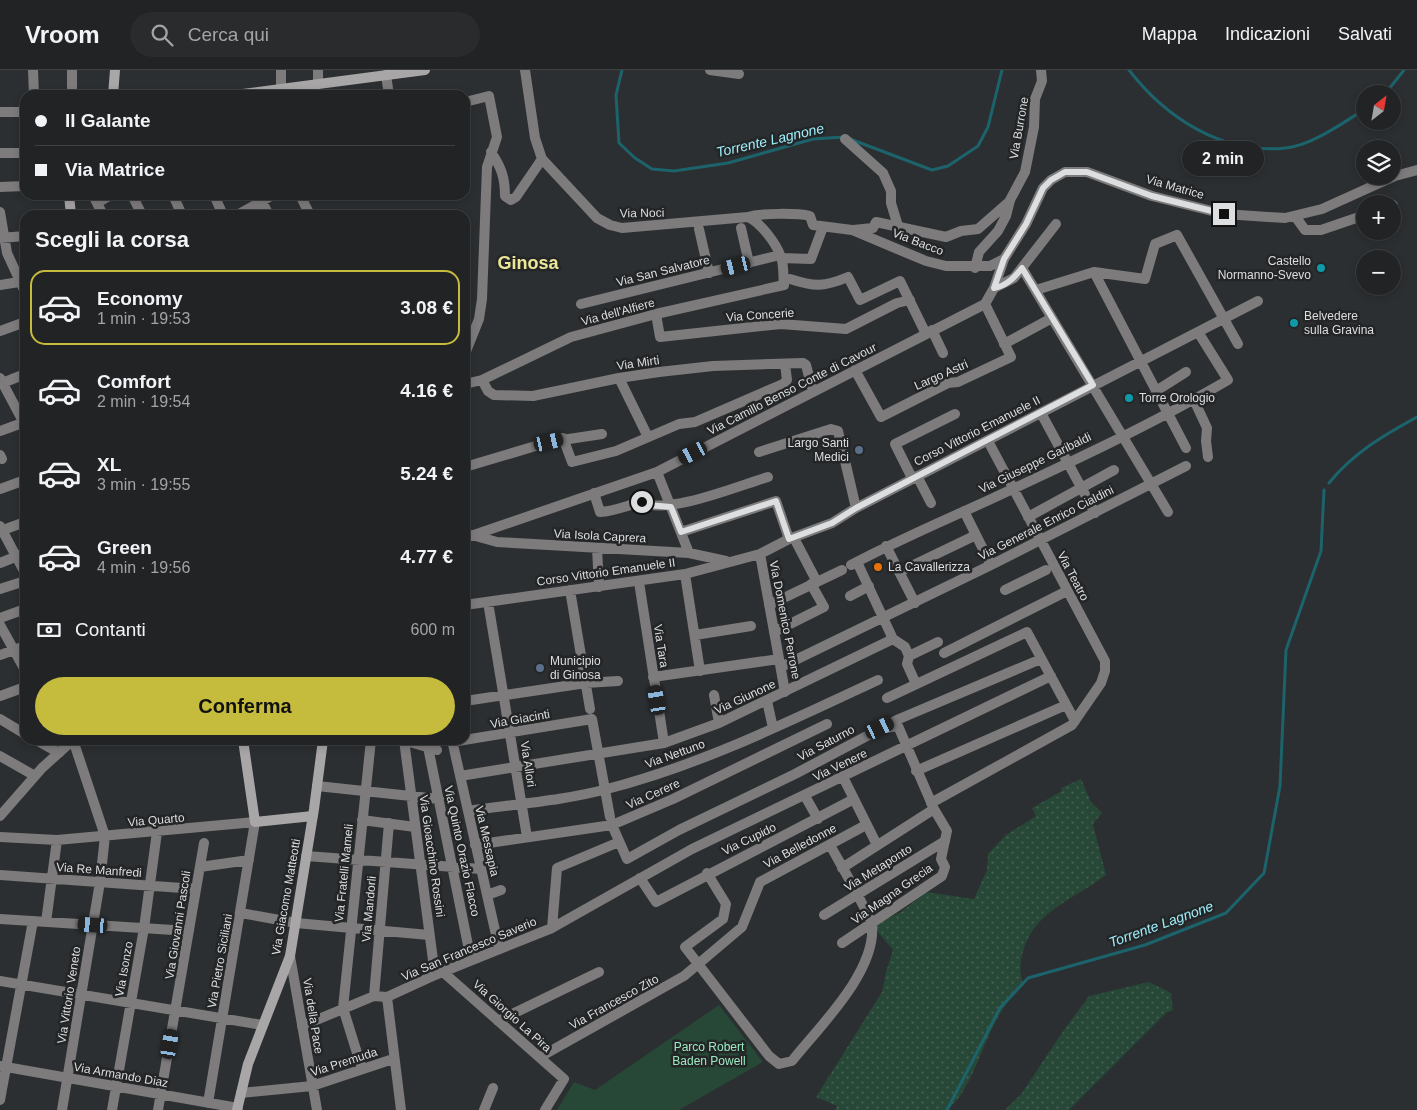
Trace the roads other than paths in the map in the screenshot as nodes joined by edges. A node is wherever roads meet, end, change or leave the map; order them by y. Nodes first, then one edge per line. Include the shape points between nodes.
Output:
1 (33, 70) edge
2 (72, 70) edge
3 (115, 70) edge
4 (281, 70) edge
5 (318, 70) edge
6 (425, 70) edge
7 (525, 70) edge
8 (710, 70) edge
9 (1041, 70) edge
10 (381, 74) edge
11 (739, 74) dead end
12 (318, 84) junction
13 (281, 88) junction
14 (34, 90) edge
15 (72, 90) edge
16 (113, 90) edge
17 (268, 90) edge
18 (387, 90) edge
19 (470, 101) edge
20 (0, 112) edge
21 (20, 112) edge
22 (845, 139) dead end
23 (491, 152) junction
24 (20, 153) edge
25 (0, 154) edge
26 (542, 159) junction
27 (1417, 170) edge
28 (20, 186) edge
29 (0, 187) edge
30 (257, 200) edge
31 (1010, 200) junction
32 (244, 210) edge
33 (0, 212) edge
34 (1295, 216) junction
35 (748, 217) junction
36 (1356, 218) edge
37 (1056, 224) dead end
38 (898, 226) junction
39 (823, 227) junction
40 (741, 228) dead end
41 (699, 230) dead end
42 (852, 230) junction
43 (20, 236) edge
44 (2, 238) edge
45 (781, 257) junction
46 (1004, 259) junction
47 (750, 263) junction
48 (975, 268) junction
49 (1022, 268) junction
50 (1094, 272) junction
51 (709, 273) junction
52 (20, 282) joint
53 (787, 282) junction
54 (0, 285) edge
55 (1036, 290) junction
56 (992, 291) junction
57 (910, 300) junction
58 (1258, 301) dead end
59 (581, 304) dead end
60 (985, 304) junction
61 (656, 314) junction
62 (1052, 318) junction
63 (1225, 318) junction
64 (20, 324) edge
65 (0, 331) edge
66 (929, 332) junction
67 (1198, 332) junction
68 (470, 342) edge
69 (1004, 344) junction
70 (1238, 344) dead end
71 (943, 353) dead end
72 (1141, 361) junction
73 (785, 364) junction
74 (855, 370) junction
75 (1186, 372) dead end
76 (20, 376) edge
77 (619, 378) junction
78 (482, 380) junction
79 (1, 382) edge
80 (470, 383) edge
81 (1093, 385) junction
82 (1156, 391) junction
83 (813, 392) junction
84 (1194, 400) junction
85 (1168, 412) junction
86 (1041, 413) junction
87 (956, 414) dead end
88 (20, 416) edge
89 (20, 424) edge
90 (0, 431) edge
91 (602, 434) dead end
92 (1123, 435) junction
93 (648, 437) junction
94 (564, 438) junction
95 (988, 441) junction
96 (1186, 448) dead end
97 (759, 452) dead end
98 (1208, 457) dead end
99 (1067, 462) junction
100 (470, 466) edge
101 (1186, 466) dead end
102 (1114, 470) dead end
103 (657, 472) junction
104 (768, 477) dead end
105 (915, 477) junction
106 (20, 482) edge
107 (1152, 484) junction
108 (1081, 488) junction
109 (0, 489) edge
110 (1013, 489) junction
111 (594, 493) junction
112 (931, 503) dead end
113 (671, 507) junction
114 (856, 508) junction
115 (964, 511) junction
116 (1168, 512) dead end
117 (1095, 513) junction
118 (1028, 517) junction
119 (20, 523) edge
120 (1, 529) edge
121 (681, 532) junction
122 (976, 535) junction
123 (470, 536) edge
124 (470, 537) edge
125 (791, 538) junction
126 (1040, 540) junction
127 (886, 546) junction
128 (597, 548) junction
129 (689, 553) junction
130 (20, 554) edge
131 (760, 554) junction
132 (20, 555) edge
133 (727, 562) junction
134 (0, 563) edge
135 (991, 565) junction
136 (850, 566) junction
137 (1046, 570) dead end
138 (899, 572) junction
139 (685, 574) junction
140 (639, 582) junction
141 (20, 583) edge
142 (814, 583) junction
143 (869, 586) junction
144 (599, 587) junction
145 (0, 589) edge
146 (570, 590) junction
147 (1005, 590) dead end
148 (1067, 591) junction
149 (850, 596) dead end
150 (488, 602) junction
151 (914, 603) junction
152 (470, 604) edge
153 (769, 605) junction
154 (20, 612) edge
155 (0, 618) edge
156 (884, 618) junction
157 (0, 625) edge
158 (751, 626) dead end
159 (774, 632) junction
160 (695, 635) junction
161 (893, 639) junction
162 (938, 642) dead end
163 (20, 648) edge
164 (14, 650) junction
165 (944, 653) dead end
166 (0, 654) edge
167 (909, 656) junction
168 (1041, 659) junction
169 (20, 661) edge
170 (780, 663) junction
171 (700, 671) junction
172 (1051, 676) junction
173 (653, 677) junction
174 (878, 680) dead end
175 (618, 681) dead end
176 (586, 683) junction
177 (916, 684) junction
178 (20, 689) edge
179 (786, 692) junction
180 (504, 695) junction
181 (714, 695) dead end
182 (0, 696) edge
183 (887, 698) dead end
184 (470, 700) edge
185 (767, 701) junction
186 (1066, 705) junction
187 (591, 714) junction
188 (0, 719) edge
189 (1075, 721) junction
190 (720, 723) junction
191 (827, 724) dead end
192 (773, 728) junction
193 (880, 728) junction
194 (20, 731) edge
195 (510, 734) junction
196 (470, 739) edge
197 (664, 742) junction
198 (45, 745) edge
199 (66, 745) edge
200 (70, 745) edge
201 (244, 745) edge
202 (322, 745) edge
203 (370, 745) edge
204 (405, 745) edge
205 (420, 745) edge
206 (453, 745) edge
207 (906, 748) junction
208 (59, 753) junction
209 (599, 754) junction
210 (1, 758) edge
211 (516, 767) junction
212 (916, 771) junction
213 (35, 776) junction
214 (460, 776) junction
215 (843, 777) junction
216 (317, 786) junction
217 (605, 790) junction
218 (364, 792) junction
219 (805, 796) junction
220 (411, 797) junction
221 (439, 800) junction
222 (854, 800) junction
223 (522, 803) junction
224 (932, 806) junction
225 (468, 811) junction
226 (0, 816) edge
227 (313, 816) junction
228 (818, 819) junction
229 (362, 820) junction
230 (611, 821) junction
231 (255, 822) junction
232 (389, 824) junction
233 (866, 825) junction
234 (415, 827) junction
235 (158, 832) junction
236 (105, 836) junction
237 (0, 837) edge
238 (527, 837) junction
239 (57, 840) junction
240 (945, 841) junction
241 (619, 842) junction
242 (204, 843) dead end
243 (476, 845) junction
244 (830, 845) junction
245 (877, 846) junction
246 (306, 856) junction
247 (249, 860) junction
248 (357, 860) junction
249 (386, 862) junction
250 (420, 864) junction
251 (452, 866) junction
252 (200, 867) junction
253 (842, 868) junction
254 (481, 869) junction
255 (707, 874) junction
256 (0, 875) edge
257 (640, 878) junction
258 (52, 879) junction
259 (100, 882) junction
260 (150, 886) junction
261 (196, 889) junction
262 (501, 890) dead end
263 (487, 895) junction
264 (857, 896) junction
265 (241, 913) junction
266 (824, 915) dead end
267 (0, 919) edge
268 (33, 921) junction
269 (46, 922) junction
270 (296, 923) junction
271 (872, 924) junction
272 (93, 925) junction
273 (144, 928) junction
274 (552, 928) junction
275 (351, 929) junction
276 (380, 930) junction
277 (190, 931) junction
278 (430, 935) junction
279 (842, 943) dead end
280 (499, 948) junction
281 (290, 956) junction
282 (472, 960) junction
283 (699, 966) junction
284 (599, 972) dead end
285 (439, 974) junction
286 (0, 981) edge
287 (22, 985) junction
288 (82, 996) junction
289 (374, 996) junction
290 (388, 997) junction
291 (130, 1003) junction
292 (343, 1008) junction
293 (176, 1011) junction
294 (222, 1018) junction
295 (498, 1021) junction
296 (262, 1025) junction
297 (302, 1026) junction
298 (540, 1058) junction
299 (394, 1059) junction
300 (3, 1066) edge
301 (362, 1069) junction
302 (67, 1078) junction
303 (116, 1086) junction
304 (312, 1086) junction
305 (493, 1088) dead end
306 (241, 1093) junction
307 (161, 1094) junction
308 (0, 1100) edge
309 (208, 1103) junction
310 (238, 1109) edge
311 (62, 1110) edge
312 (112, 1110) edge
313 (158, 1110) edge
314 (318, 1110) edge
315 (401, 1110) edge
316 (484, 1110) edge
317 (545, 1110) edge

1 - 14 street
2 - 15 street
3 - 16 street
4 - 13 street
5 - 12 street
6 - 10 street
7 - 26 street, Via Noci via 535,138
8 - 11 street
9 - 31 street, Via Burrone via 1042,81 1035,99 1034,126 1024,172
10 - 12 street
10 - 18 street
12 - 13 street
13 - 17 street
19 - 23 street via 490,96 496,137
20 - 21 street
22 - 38 street via 883,173 891,190 890,203
23 - 26 street via 503,173 505,196 511,200
23 - 68 street via 487,167 482,299 479,319
24 - 25 street
26 - 35 street, Via Noci via 597,218 610,225 622,228 662,226
27 - 34 street, Via Matrice
28 - 29 street
30 - 32 street
31 - 38 street via 978,229 946,237
31 - 48 street, Via Burrone via 998,231 978,252
33 - 44 street
34 - 36 street via 1305,230 1321,230
34 - 46 street, Via Matrice via 1224,214 1152,196 1087,172 1065,172 1043,188
35 - 39 street, Via Noci via 800,214 810,216 813,225
35 - 45 street via 754,220
37 - 49 street
38 - 42 street via 876,222 873,228
39 - 42 street, Via Bacco
39 - 45 street, Via San Salvatore via 811,258
40 - 47 street
41 - 51 street
42 - 48 street, Via Bacco via 926,261
43 - 44 street
44 - 52 street
45 - 47 street, Via San Salvatore
45 - 53 street
46 - 48 street, Via Bacco via 990,266
46 - 56 street, Via Matrice
47 - 51 street, Via San Salvatore
49 - 55 street
49 - 56 street via 1014,278
50 - 55 street
50 - 63 street via 1145,279 1156,244 1177,235
50 - 72 street
51 - 59 street, Via San Salvatore
52 - 54 street
53 - 57 street via 829,285 848,277 860,300 900,281
53 - 61 street, Via dell'Alfiere
55 - 62 street
56 - 60 street, Via Matrice
57 - 61 street, Via Concerie via 896,303 846,329 781,324 660,338
57 - 66 street
58 - 63 street, Corso Vittorio Emanuele II
60 - 66 street, Via Camillo Benso Conte di Cavour
60 - 69 street
61 - 78 street, Via dell'Alfiere via 570,337
62 - 69 street
62 - 81 street
63 - 67 street, Corso Vittorio Emanuele II
63 - 70 street
64 - 65 street
66 - 71 street
66 - 74 street, Via Camillo Benso Conte di Cavour
67 - 72 street, Corso Vittorio Emanuele II
67 - 84 street, Via Giuseppe Garibaldi via 1228,380
69 - 74 street, Largo Astri via 1010,357 958,382 948,383 881,417
72 - 81 street, Corso Vittorio Emanuele II
72 - 82 street
73 - 77 street, Via Mirti via 713,366
73 - 83 street, Via Mirti via 806,365
73 - 93 street via 786,380 783,384 695,422 679,424
74 - 83 street, Via Camillo Benso Conte di Cavour
75 - 82 street
76 - 79 street
77 - 78 street, Via Mirti via 533,396 511,397 494,395
77 - 93 street
78 - 80 street, Via dell'Alfiere
79 - 88 street
81 - 86 street, Corso Vittorio Emanuele II
81 - 92 street
82 - 85 street
83 - 103 street, Via Camillo Benso Conte di Cavour
84 - 85 street, Via Giuseppe Garibaldi
84 - 98 street via 1207,428
85 - 92 street, Via Giuseppe Garibaldi
85 - 96 street
86 - 95 street, Corso Vittorio Emanuele II
86 - 99 street
87 - 105 street via 895,444
89 - 90 street
91 - 94 street
92 - 99 street, Via Giuseppe Garibaldi
92 - 107 street
93 - 94 street via 616,451 572,462
94 - 100 street
95 - 105 street, Corso Vittorio Emanuele II
95 - 110 street, Via Teatro
97 - 114 street via 831,429 838,431
99 - 108 street
99 - 110 street, Via Giuseppe Garibaldi
101 - 107 street, Via Generale Enrico Cialdini
102 - 108 street
103 - 111 street, Via Camillo Benso Conte di Cavour
103 - 113 street
104 - 113 street
105 - 112 street
105 - 114 street, Corso Vittorio Emanuele II
106 - 109 street
107 - 116 street
107 - 117 street, Via Generale Enrico Cialdini
108 - 117 street
108 - 118 street
110 - 115 street, Via Giuseppe Garibaldi
110 - 118 street, Via Teatro
111 - 113 street via 600,512 642,502
111 - 123 street, Via Camillo Benso Conte di Cavour
113 - 121 street
114 - 125 street, Corso Vittorio Emanuele II via 832,523
115 - 122 street
115 - 127 street, Via Giuseppe Garibaldi
117 - 126 street, Via Generale Enrico Cialdini
118 - 126 street, Via Teatro
119 - 120 street
120 - 130 street
121 - 125 street via 776,501
121 - 129 street
122 - 135 street
122 - 138 street
124 - 128 street, Via Isola Caprera
125 - 131 street, Corso Vittorio Emanuele II
125 - 142 street
126 - 135 street, Via Generale Enrico Cialdini
126 - 148 street, Via Teatro
127 - 136 street, Via Giuseppe Garibaldi
127 - 138 street
128 - 129 street, Via Isola Caprera
128 - 144 street
129 - 133 street, Via Isola Caprera
131 - 133 street, Corso Vittorio Emanuele II
131 - 153 street, Via Domenico Perrone
132 - 134 street
133 - 139 street, Corso Vittorio Emanuele II
135 - 151 street, Via Generale Enrico Cialdini
136 - 142 street, Via Giuseppe Garibaldi
136 - 143 street
137 - 147 street
138 - 151 street
139 - 140 street, Corso Vittorio Emanuele II
139 - 160 street
140 - 144 street, Corso Vittorio Emanuele II
140 - 173 street, Via Tara
141 - 145 street
142 - 153 street, Via Giuseppe Garibaldi
142 - 159 street via 824,607
143 - 149 street
143 - 156 street
144 - 146 street, Corso Vittorio Emanuele II
146 - 150 street, Corso Vittorio Emanuele II
146 - 176 street
148 - 165 street
148 - 189 street, Via Teatro via 1105,661 1101,683
150 - 152 street, Corso Vittorio Emanuele II
150 - 180 street, Via Allori
151 - 156 street, Via Generale Enrico Cialdini
153 - 159 street, Via Domenico Perrone
154 - 155 street
156 - 161 street
156 - 170 street, Via Generale Enrico Cialdini
157 - 164 street
158 - 160 street
159 - 170 street, Via Domenico Perrone
160 - 171 street
161 - 167 street via 904,647
161 - 179 street, Via Giunone
162 - 167 street
163 - 164 street
164 - 166 street
164 - 169 street
167 - 177 street via 907,664
168 - 172 street
168 - 177 street via 1027,632
168 - 193 street, Via Saturno
170 - 171 street, Via Generale Enrico Cialdini
170 - 179 street, Via Domenico Perrone
171 - 173 street, Via Generale Enrico Cialdini
172 - 186 street
172 - 207 street, Via Venere
173 - 197 street, Via Tara
174 - 192 street, Via Nettuno
175 - 176 street
176 - 180 street
176 - 187 street
177 - 183 street
178 - 182 street
179 - 185 street, Via Giunone
180 - 184 street
180 - 195 street, Via Allori
181 - 190 street
185 - 190 street, Via Giunone
185 - 192 street
186 - 189 street
186 - 212 street
187 - 195 street, Via Giacinti
187 - 209 street
188 - 194 street
189 - 224 street
190 - 197 street, Via Giunone
191 - 230 street, Via Cerere via 673,799
192 - 217 street, Via Nettuno via 669,771
193 - 207 street, Via Magna Grecia via 898,726
193 - 241 street, Via Saturno via 627,859
195 - 196 street, Via Giacinti
195 - 211 street, Via Allori
197 - 209 street, Via Giunone
198 - 208 street
199 - 208 street
200 - 236 street, Via Vittorio Veneto
201 - 231 street
202 - 216 street, Via Giacomo Matteotti
203 - 218 street, Via Fratelli Mameli
204 - 220 street, Via Gioacchino Rossini
205 - 221 street, Via Quinto Orazio Flacco via 433,749
206 - 214 street, Via Messapia
207 - 212 street, Via Magna Grecia
207 - 215 street, Via Venere
208 - 213 street
209 - 211 street, Via Giunone
209 - 217 street
210 - 213 street
211 - 214 street, Via Giunone
211 - 223 street, Via Allori
212 - 224 street, Via Magna Grecia
213 - 226 street
214 - 225 street, Via Messapia
215 - 219 street, Via Venere
215 - 222 street
216 - 218 street
216 - 227 street, Via Giacomo Matteotti
217 - 223 street, Via Nettuno
217 - 230 street
218 - 220 street
218 - 229 street, Via Fratelli Mameli
219 - 228 street
219 - 257 street, Via Venere via 692,849
220 - 221 street
220 - 234 street, Via Gioacchino Rossini
221 - 251 street, Via Quinto Orazio Flacco
222 - 228 street, Via Cupido
222 - 233 street
223 - 225 street, Via Nettuno
223 - 238 street, Via Allori
224 - 240 street, Via Magna Grecia via 947,831
224 - 245 street
225 - 243 street, Via Messapia
227 - 231 street, Via Quarto
227 - 246 street, Via Giacomo Matteotti
228 - 255 street, Via Cupido
229 - 232 street
229 - 248 street, Via Fratelli Mameli
230 - 238 street, Via Cerere
230 - 241 street
231 - 235 street, Via Quarto
231 - 247 street, Via Pietro Siciliani
232 - 234 street
232 - 249 street, Via Mandorli
233 - 244 street, Via Belledonne
233 - 245 street
234 - 250 street, Via Gioacchino Rossini
235 - 236 street, Via Quarto
235 - 260 street, Via Isonzo
236 - 239 street, Via Quarto
236 - 259 street, Via Vittorio Veneto
237 - 239 street, Via Quarto
238 - 243 street, Via Cerere
239 - 258 street
240 - 264 street, Via Metaponto
240 - 271 street, Via Magna Grecia via 942,876
241 - 274 street via 557,868
242 - 252 street, Via Giovanni Pascoli
243 - 254 street, Via Messapia
244 - 253 street
244 - 283 street, Via Belledonne via 760,882 742,926
245 - 253 street
246 - 248 street
246 - 270 street, Via Giacomo Matteotti
247 - 252 street
247 - 265 street, Via Pietro Siciliani
248 - 249 street
248 - 275 street, Via Fratelli Mameli
249 - 250 street
249 - 276 street, Via Mandorli
250 - 251 street
250 - 278 street, Via Gioacchino Rossini
251 - 254 street
251 - 282 street, Via Quinto Orazio Flacco
252 - 261 street, Via Giovanni Pascoli
253 - 264 street
254 - 263 street, Via Messapia
255 - 257 street, Via Cupido via 656,902
255 - 283 street via 726,904 723,919 685,947
256 - 258 street, Via Re Manfredi
257 - 274 street, Via San Francesco Saverio
258 - 259 street, Via Re Manfredi
258 - 269 street
259 - 260 street, Via Re Manfredi
259 - 272 street, Via Vittorio Veneto
260 - 261 street, Via Re Manfredi
260 - 273 street, Via Isonzo
261 - 277 street, Via Giovanni Pascoli
262 - 263 street
263 - 280 street, Via Messapia
264 - 266 street, Via Metaponto
264 - 271 street
265 - 270 street
265 - 294 street, Via Pietro Siciliani
267 - 268 street
268 - 269 street
268 - 287 street
269 - 272 street
270 - 275 street
270 - 281 street, Via Giacomo Matteotti
271 - 279 street, Via Magna Grecia
271 - 283 street via 867,956 854,983 792,1061 780,1064 769,1056
272 - 273 street
272 - 288 street, Via Vittorio Veneto
273 - 277 street
273 - 291 street, Via Isonzo
274 - 280 street, Via San Francesco Saverio
275 - 276 street
275 - 292 street, Via Fratelli Mameli
276 - 278 street
276 - 289 street, Via Mandorli
277 - 293 street, Via Giovanni Pascoli
278 - 285 street, Via Gioacchino Rossini
280 - 282 street, Via San Francesco Saverio
281 - 296 street, Via Giacomo Matteotti
281 - 297 street, Via della Pace
282 - 285 street, Via San Francesco Saverio
283 - 298 street, Via Francesco Zito
284 - 295 street
285 - 290 street, Via San Francesco Saverio
285 - 295 street, Via Giorgio La Pira
286 - 287 street
287 - 288 street
287 - 300 street
288 - 291 street
288 - 302 street, Via Vittorio Veneto
289 - 290 street, Via San Francesco Saverio
289 - 292 street, Via San Francesco Saverio
290 - 299 street
291 - 293 street
291 - 303 street, Via Isonzo
292 - 297 street, Via San Francesco Saverio
292 - 301 street
293 - 294 street
293 - 307 street, Via Giovanni Pascoli
294 - 296 street
294 - 309 street, Via Pietro Siciliani
295 - 298 street, Via Giorgio La Pira
296 - 306 street, Via Giacomo Matteotti
297 - 304 street, Via della Pace
298 - 317 street, Via Giorgio La Pira via 564,1079
299 - 301 street, Via Premuda
299 - 315 street
300 - 302 street, Via Armando Diaz
300 - 308 street
301 - 304 street, Via Premuda
302 - 303 street, Via Armando Diaz
302 - 311 street, Via Vittorio Veneto
303 - 307 street, Via Armando Diaz
303 - 312 street, Via Isonzo
304 - 306 street, Via Premuda
304 - 314 street, Via della Pace
305 - 316 street
306 - 310 street, Via Giacomo Matteotti
307 - 309 street, Via Armando Diaz
307 - 313 street, Via Giovanni Pascoli
309 - 310 street, Via Armando Diaz

